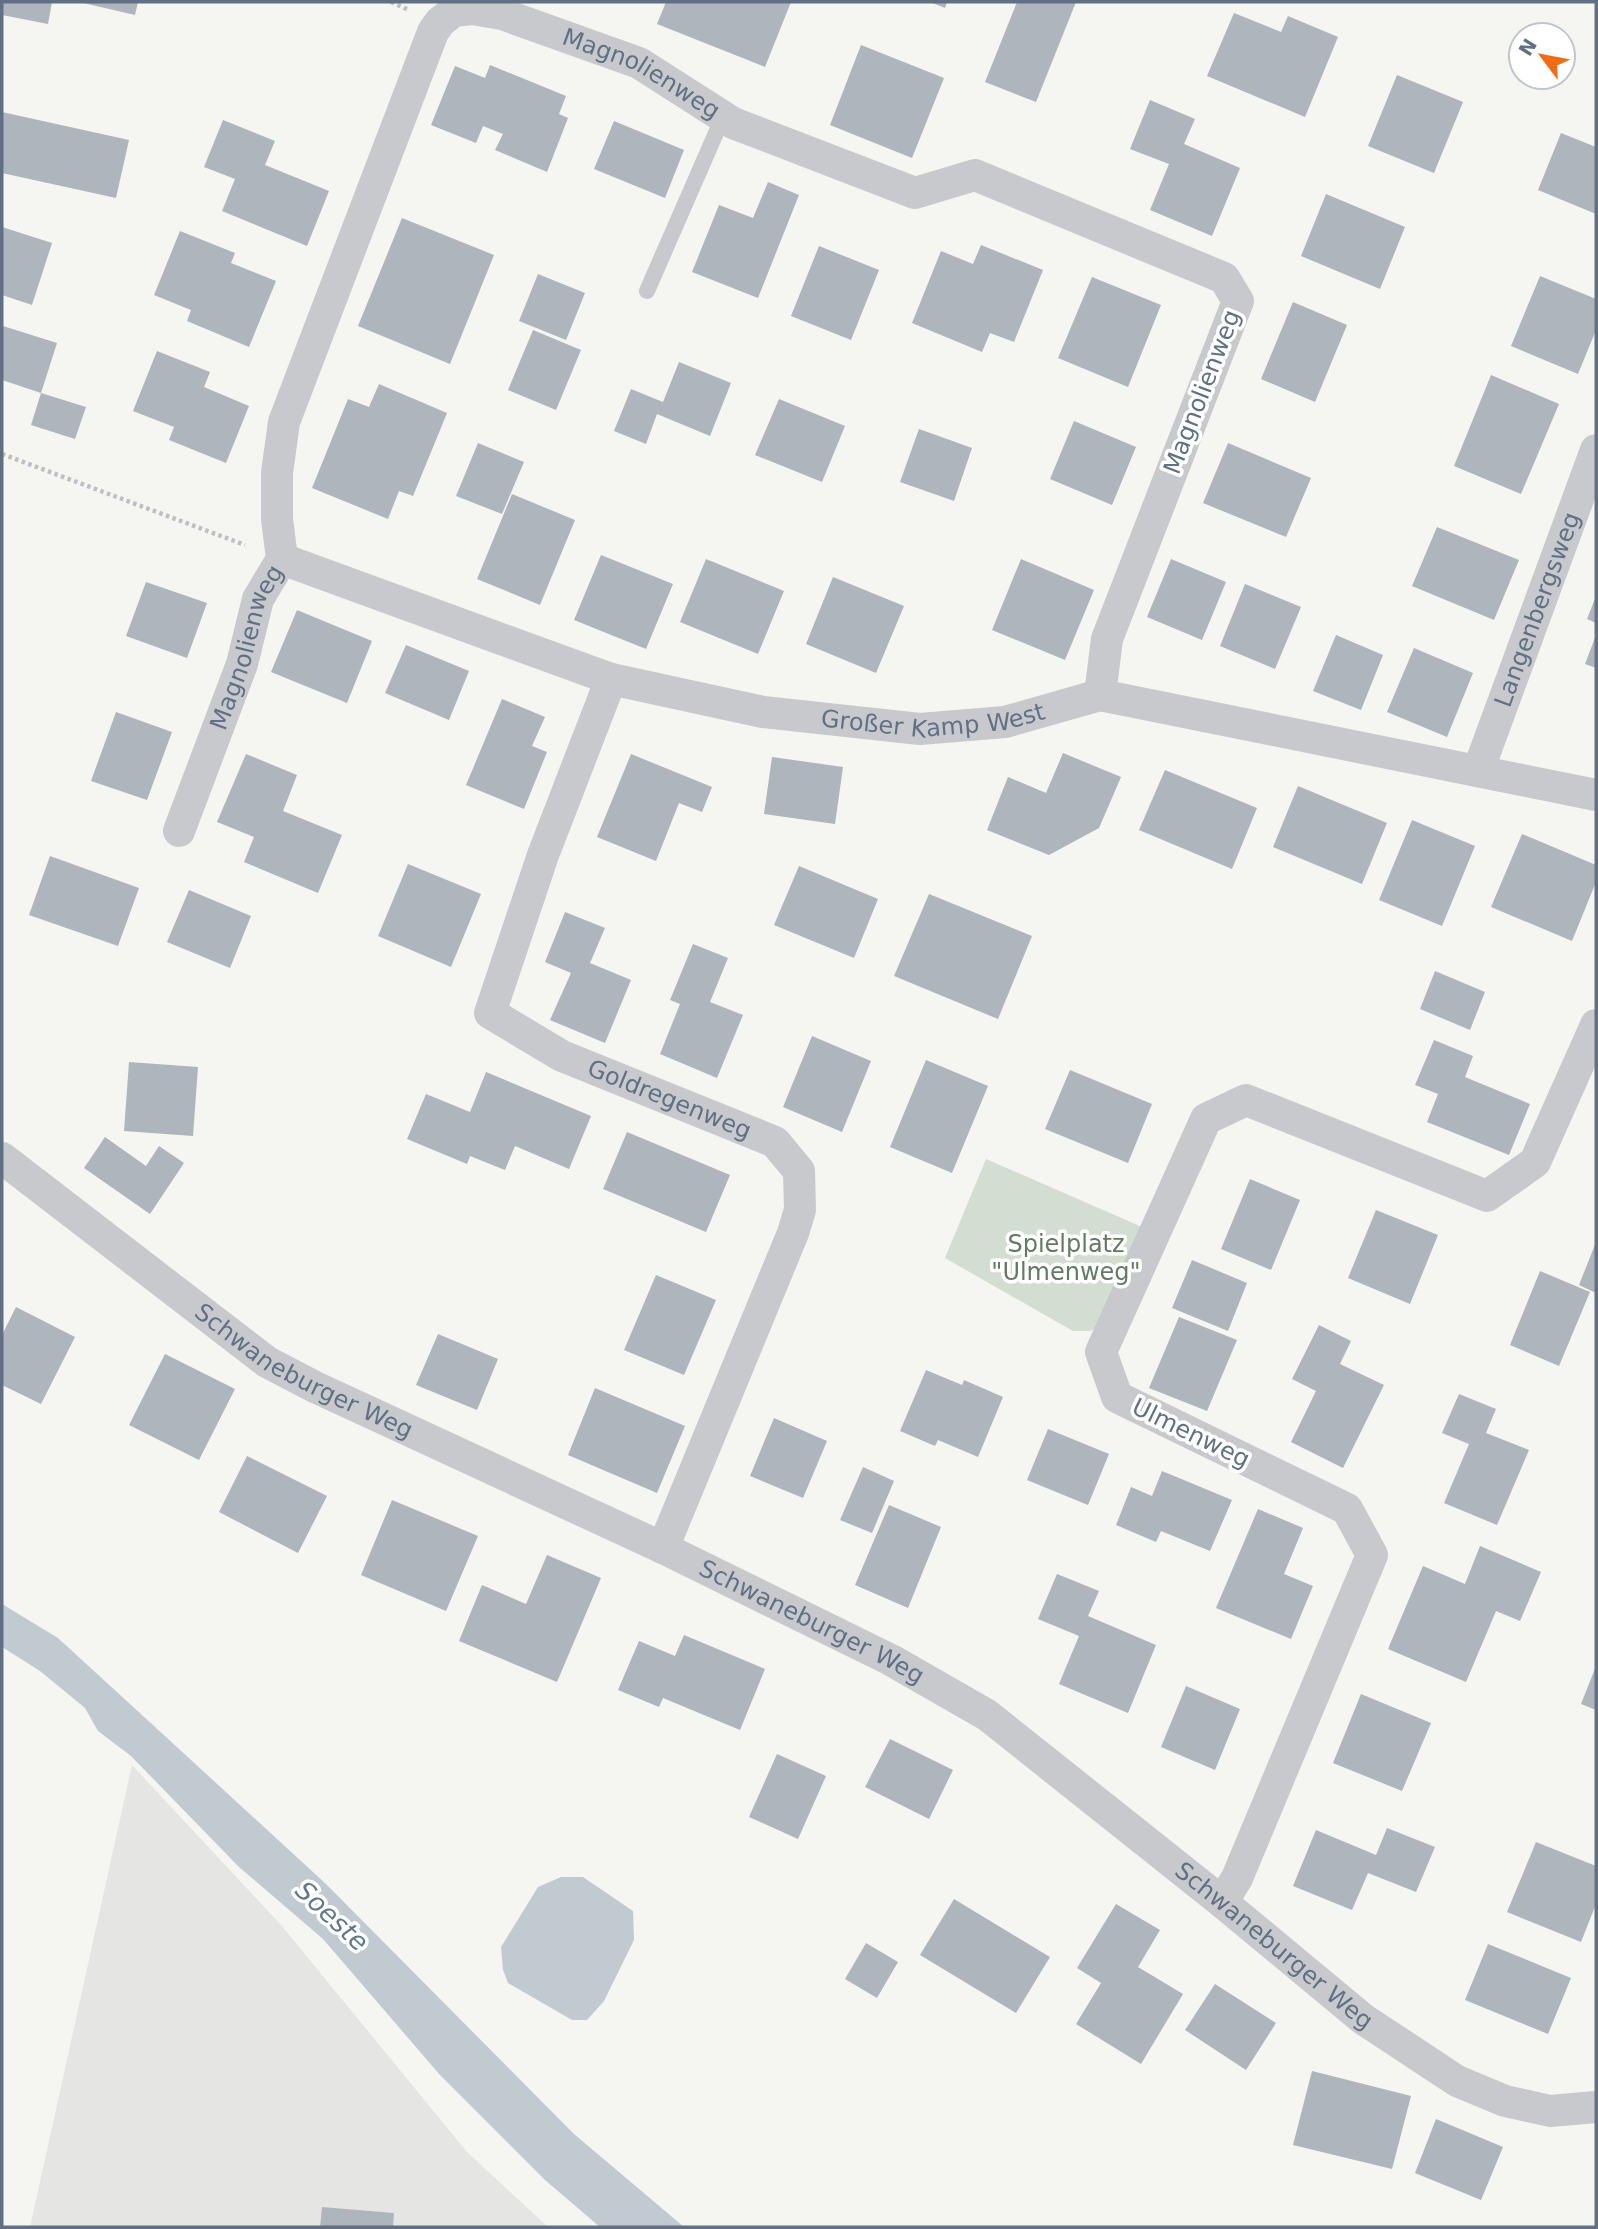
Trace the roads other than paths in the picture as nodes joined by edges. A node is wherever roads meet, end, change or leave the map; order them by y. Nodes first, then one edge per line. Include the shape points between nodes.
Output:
1 (454, 7) edge
2 (723, 117) junction
3 (647, 292) dead end
4 (1596, 450) edge
5 (282, 559) junction
6 (611, 680) junction
7 (1100, 695) junction
8 (1478, 771) junction
9 (1596, 795) edge
10 (179, 831) dead end
11 (1596, 1025) edge
12 (2, 1158) edge
13 (663, 1548) junction
14 (1222, 1902) junction
15 (1596, 2107) edge

1 - 2 street, Magnolienweg via 502,15 639,63
1 - 5 street, Magnolienweg via 433,32 285,422 277,473
2 - 3 lane
2 - 7 street, Magnolienweg via 915,193 975,176 1224,278 1238,301 1107,639
4 - 8 street, Langenbergsweg
5 - 6 street, Großer Kamp West
5 - 10 street, Magnolienweg via 258,599 242,664
6 - 7 street, Großer Kamp West via 763,712 920,729 1005,722
6 - 13 street, Goldregenweg via 543,855 490,1013 562,1056 775,1142 799,1171 800,1210 793,1233
7 - 8 street, Großer Kamp West
8 - 9 street, Großer Kamp West
11 - 14 street, Ulmenweg via 1535,1162 1487,1196 1246,1100 1206,1119 1101,1352 1117,1397 1347,1508 1373,1555 1237,1878
12 - 13 street, Schwaneburger Weg via 267,1362
13 - 14 street, Schwaneburger Weg via 891,1660 987,1715
14 - 15 street, Schwaneburger Weg via 1363,2019 1457,2081 1505,2101 1550,2111

